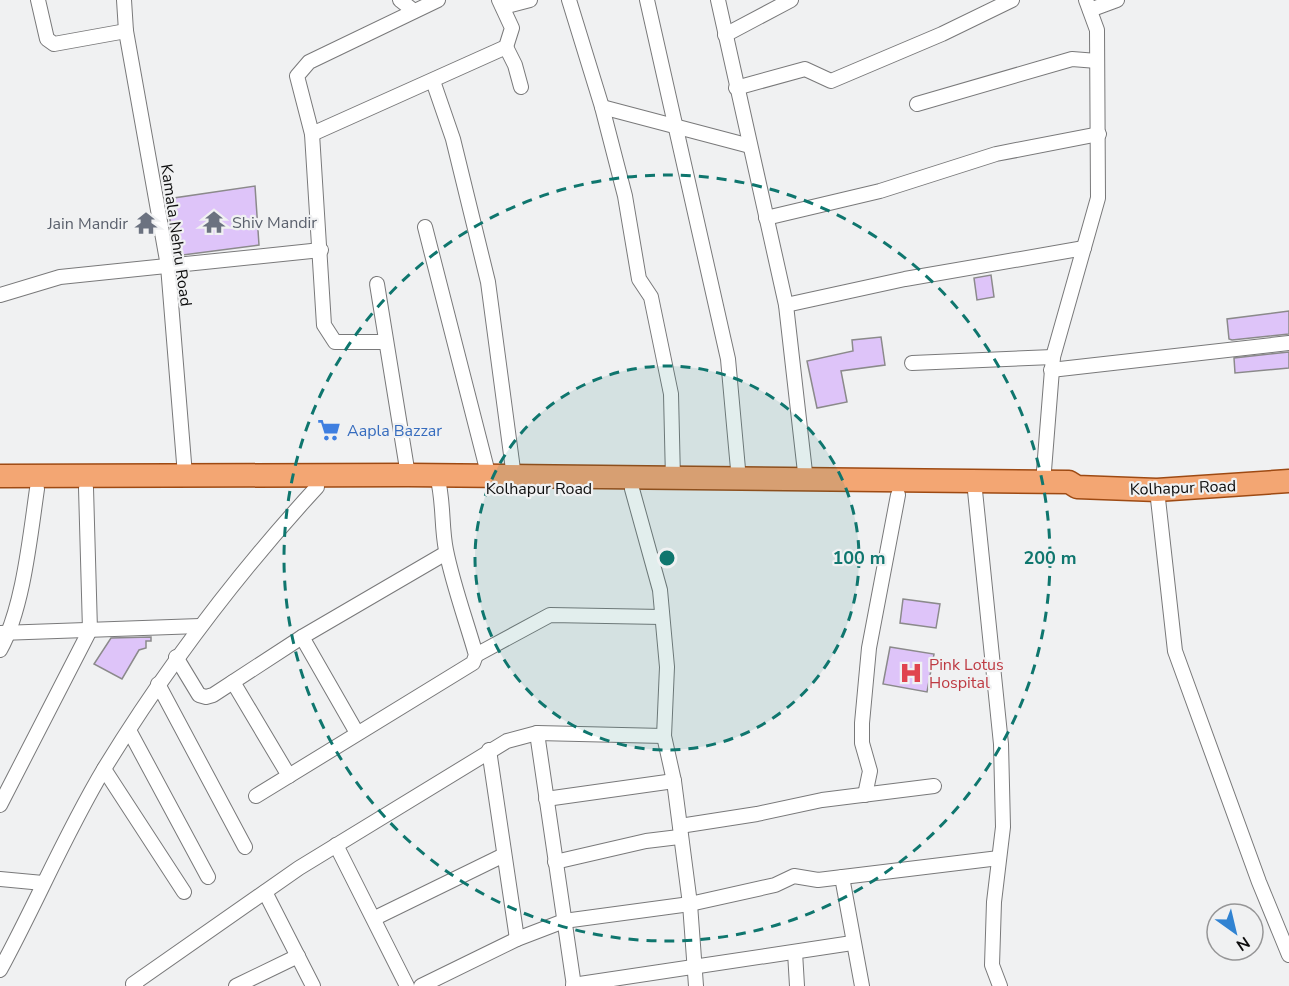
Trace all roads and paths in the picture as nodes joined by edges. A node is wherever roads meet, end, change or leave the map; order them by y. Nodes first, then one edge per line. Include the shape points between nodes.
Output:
1 (38, 0) edge
2 (124, 0) edge
3 (400, 0) edge
4 (438, 0) edge
5 (530, 0) edge
6 (568, 0) edge
7 (646, 0) edge
8 (717, 0) edge
9 (791, 0) edge
10 (979, 0) edge
11 (1012, 0) edge
12 (1117, 0) edge
13 (501, 4) edge
14 (1088, 5) edge
15 (414, 11) junction
16 (986, 13) junction
17 (126, 31) junction
18 (725, 35) junction
19 (506, 47) junction
20 (1098, 61) junction
21 (433, 81) junction
22 (521, 87) dead end
23 (736, 88) junction
24 (917, 104) dead end
25 (602, 107) junction
26 (675, 126) junction
27 (312, 134) junction
28 (1099, 134) junction
29 (750, 146) junction
30 (766, 218) junction
31 (424, 227) dead end
32 (1084, 248) junction
33 (321, 250) junction
34 (168, 266) junction
35 (377, 284) dead end
36 (0, 295) edge
37 (786, 305) junction
38 (386, 342) junction
39 (1289, 343) edge
40 (912, 363) dead end
41 (1052, 364) junction
42 (408, 475) junction
43 (0, 476) edge
44 (185, 476) junction
45 (489, 477) junction
46 (514, 477) junction
47 (673, 478) junction
48 (739, 480) junction
49 (806, 481) junction
50 (1289, 481) edge
51 (439, 482) junction
52 (1043, 483) junction
53 (316, 487) junction
54 (975, 487) junction
55 (1077, 487) junction
56 (86, 488) junction
57 (0, 489) edge
58 (37, 489) junction
59 (632, 489) junction
60 (1157, 490) junction
61 (898, 495) junction
62 (447, 553) junction
63 (662, 617) junction
64 (200, 626) junction
65 (90, 630) junction
66 (5, 633) edge
67 (302, 637) junction
68 (0, 650) edge
69 (476, 655) junction
70 (176, 657) junction
71 (233, 682) junction
72 (158, 684) junction
73 (130, 732) junction
74 (357, 733) junction
75 (537, 733) junction
76 (664, 736) junction
77 (489, 750) junction
78 (104, 769) junction
79 (289, 776) junction
80 (674, 780) junction
81 (934, 786) dead end
82 (865, 795) junction
83 (256, 796) dead end
84 (546, 799) junction
85 (0, 805) edge
86 (680, 831) junction
87 (336, 845) junction
88 (245, 847) dead end
89 (504, 855) junction
90 (999, 858) junction
91 (555, 862) junction
92 (208, 877) dead end
93 (842, 877) junction
94 (0, 879) edge
95 (43, 883) junction
96 (184, 892) dead end
97 (265, 892) junction
98 (690, 904) junction
99 (375, 918) junction
100 (564, 921) junction
101 (1284, 929) edge
102 (517, 939) junction
103 (852, 943) junction
104 (795, 952) junction
105 (1289, 955) edge
106 (298, 956) junction
107 (696, 968) junction
108 (0, 970) edge
109 (136, 986) edge
110 (236, 986) edge
111 (313, 986) edge
112 (407, 986) edge
113 (421, 986) edge
114 (574, 986) edge
115 (696, 986) edge
116 (797, 986) edge
117 (862, 986) edge
118 (1000, 986) edge

1 - 17 street via 47,39 54,44
2 - 17 street, Kamala Nehru Road
3 - 15 street
4 - 15 street
5 - 13 street
6 - 25 street
7 - 26 street
8 - 18 street
9 - 18 street
10 - 16 street
11 - 16 street
12 - 14 street
13 - 19 street via 513,27
14 - 20 street via 1097,30
15 - 27 street via 309,62 297,76
16 - 23 street via 831,81 805,69
17 - 34 street, Kamala Nehru Road
18 - 23 street
19 - 21 street
19 - 22 street
20 - 24 street via 1072,59
20 - 28 street
21 - 27 street
21 - 46 street via 453,139 488,282
23 - 29 street
25 - 26 street
25 - 47 street via 625,196 639,279 651,297 671,394
26 - 29 street
26 - 48 street via 728,359
27 - 33 street
28 - 30 street via 996,154 880,191
28 - 32 street via 1098,198
29 - 30 street
30 - 37 street
31 - 45 street
32 - 37 street via 904,279
32 - 41 street
33 - 34 street
33 - 38 street via 324,325 335,342
34 - 36 street via 60,277
34 - 44 street, Kamala Nehru Road
35 - 38 street
37 - 49 street
38 - 42 street
39 - 41 street
40 - 41 street
41 - 52 street
42 - 44 main road, Kolhapur Road
42 - 51 main road, Kolhapur Road
43 - 44 main road, Kolhapur Road
45 - 46 main road, Kolhapur Road
45 - 51 main road, Kolhapur Road
46 - 47 main road, Kolhapur Road
47 - 48 main road, Kolhapur Road
48 - 49 main road, Kolhapur Road
49 - 54 main road, Kolhapur Road
50 - 60 main road, Kolhapur Road
51 - 53 main road, Kolhapur Road
51 - 59 main road, Kolhapur Road
51 - 62 street
52 - 54 main road, Kolhapur Road
52 - 55 main road, Kolhapur Road via 1069,482
53 - 56 main road, Kolhapur Road
53 - 64 street
54 - 55 main road, Kolhapur Road via 1067,493
54 - 61 main road, Kolhapur Road
54 - 90 street via 1001,744 1003,827
55 - 60 main road, Kolhapur Road
56 - 58 main road, Kolhapur Road
56 - 65 street
57 - 58 main road, Kolhapur Road
58 - 66 street via 29,543
59 - 61 main road, Kolhapur Road
59 - 63 street via 660,590
60 - 101 street via 1175,651
61 - 82 street via 869,648 862,723 862,743 870,771
62 - 67 street
62 - 69 street
63 - 69 street via 550,615
63 - 76 street via 667,667
64 - 65 street
64 - 70 street
65 - 66 street
65 - 85 street
66 - 68 street
67 - 71 street
67 - 74 street
69 - 74 street via 473,663
70 - 71 street via 199,695 213,695
70 - 72 street
71 - 79 street
72 - 73 street
72 - 88 street
73 - 78 street
73 - 92 street
74 - 79 street
75 - 76 street
75 - 77 street
75 - 84 street
76 - 80 street
77 - 87 street
77 - 89 street
78 - 95 street
78 - 96 street
79 - 83 street
80 - 84 street
80 - 86 street
81 - 82 street
82 - 86 street
84 - 91 street
86 - 91 street
86 - 98 street
87 - 97 street
87 - 99 street
89 - 99 street
89 - 102 street
90 - 93 street
90 - 118 street via 992,965
91 - 100 street
93 - 98 street via 818,880 794,876 775,885
93 - 103 street
94 - 95 street
95 - 108 street
97 - 106 street
97 - 109 street via 133,984
98 - 100 street
98 - 107 street
99 - 112 street
100 - 102 street
100 - 114 street
101 - 105 street
102 - 113 street
103 - 104 street
103 - 117 street
104 - 107 street
104 - 116 street
106 - 110 street
106 - 111 street
107 - 114 street
107 - 115 street

